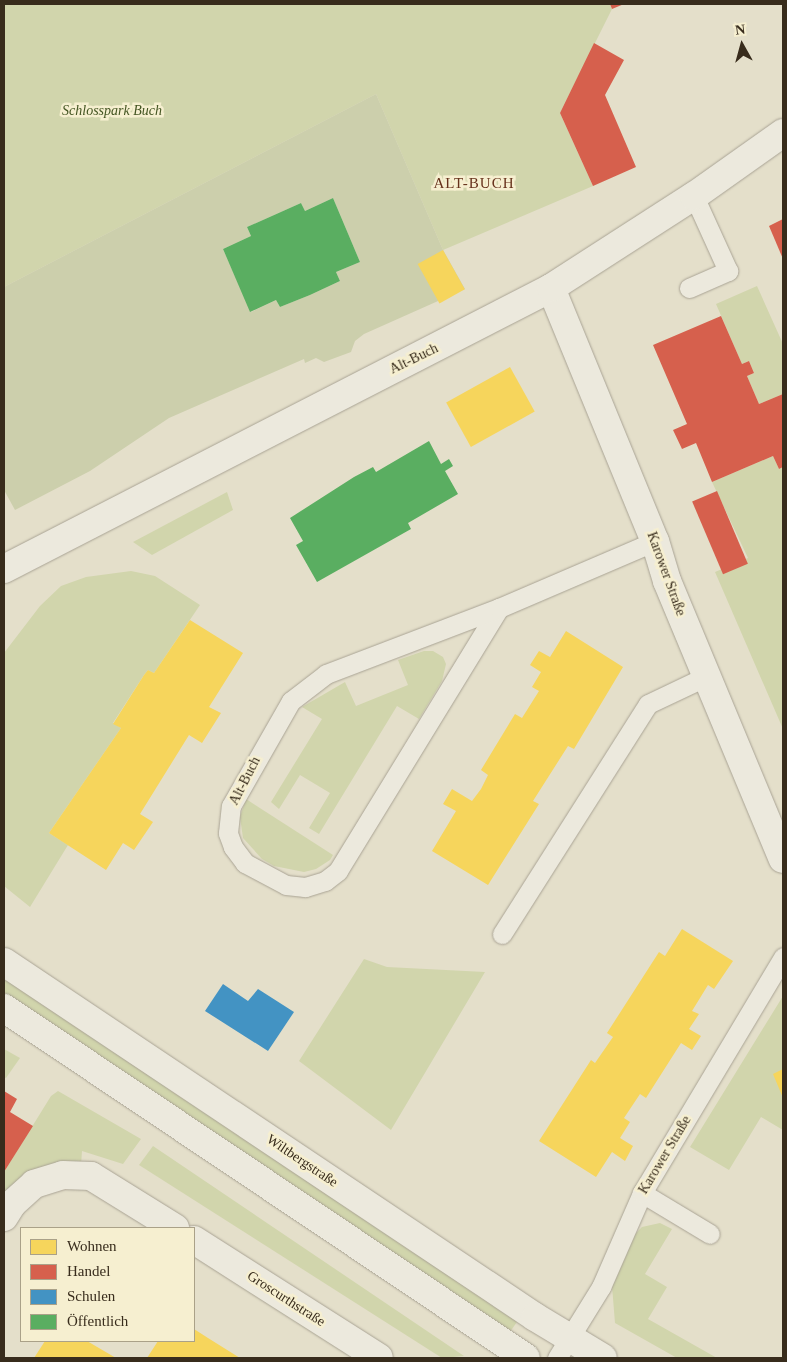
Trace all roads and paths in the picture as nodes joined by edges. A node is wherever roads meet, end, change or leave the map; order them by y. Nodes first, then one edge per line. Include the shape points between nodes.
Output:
1 (783, 133) edge
2 (694, 196) junction
3 (551, 288) junction
4 (689, 288) dead end
5 (654, 540) junction
6 (29, 556) junction
7 (4, 569) edge
8 (4, 587) edge
9 (499, 608) junction
10 (707, 676) junction
11 (783, 859) edge
12 (502, 934) dead end
13 (783, 957) edge
14 (4, 962) edge
15 (4, 1008) edge
16 (642, 1193) junction
17 (4, 1217) edge
18 (173, 1227) edge
19 (710, 1234) dead end
20 (195, 1241) edge
21 (564, 1348) edge
22 (379, 1358) edge
23 (526, 1358) edge
24 (603, 1358) edge

1 - 2 main road, Alt-Buch
2 - 3 main road, Alt-Buch
2 - 4 lane via 728,271
3 - 5 main road, Karower Straße
3 - 6 main road, Alt-Buch
5 - 9 lane, Alt-Buch
5 - 10 main road, Karower Straße via 667,581
6 - 7 main road, Alt-Buch
6 - 8 main road, Alt-Buch
9 - 9 lane, Alt-Buch via 326,674 291,701 231,806 228,834 245,863 286,885 305,886 325,881 338,871
10 - 11 main road, Karower Straße
10 - 12 lane via 648,704
13 - 16 lane, Karower Straße
14 - 21 main road, Wiltbergstraße
15 - 23 main road
16 - 19 lane
16 - 21 lane, Karower Straße via 601,1287
17 - 18 main road via 12,1204 34,1184 63,1175 91,1176
20 - 22 main road, Groscurthstraße
21 - 24 main road, Wiltbergstraße

